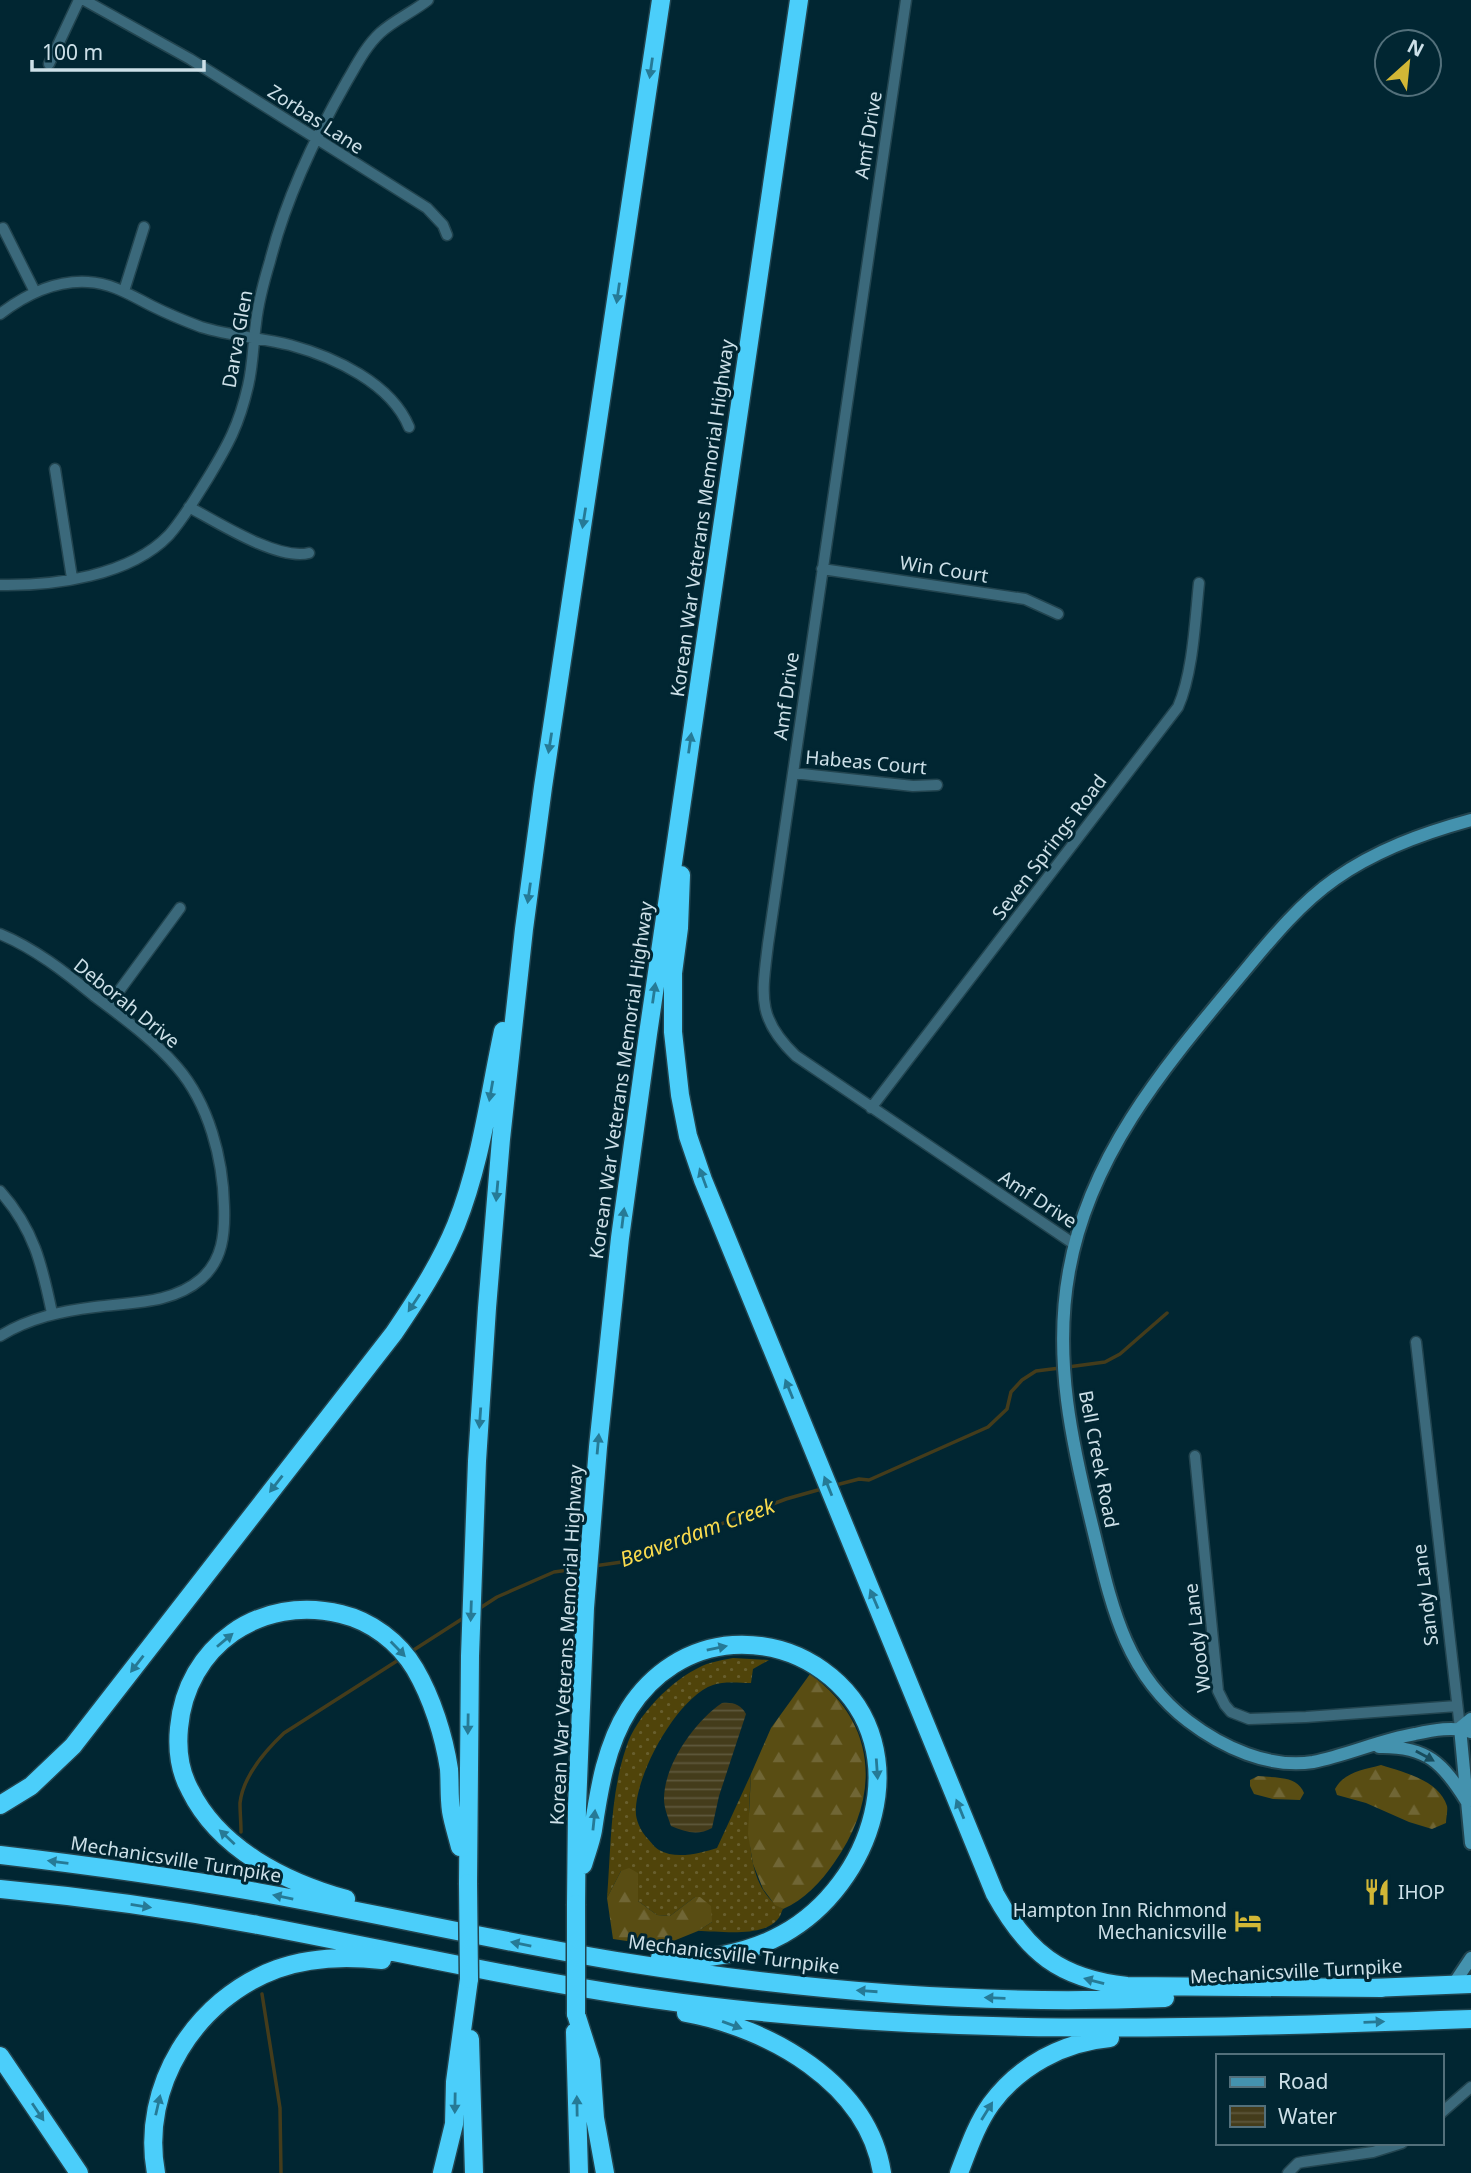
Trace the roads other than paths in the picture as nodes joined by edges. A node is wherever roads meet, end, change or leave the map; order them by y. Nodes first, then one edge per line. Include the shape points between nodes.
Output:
1 (79, 0) edge
2 (84, 0) edge
3 (428, 0) edge
4 (661, 0) edge
5 (799, 0) edge
6 (906, 0) edge
7 (49, 64) dead end
8 (316, 139) junction
9 (144, 227) dead end
10 (3, 228) dead end
11 (447, 235) dead end
12 (124, 291) junction
13 (36, 292) junction
14 (0, 314) edge
15 (254, 338) junction
16 (409, 427) dead end
17 (55, 469) dead end
18 (189, 507) junction
19 (309, 553) dead end
20 (822, 569) junction
21 (72, 578) junction
22 (1199, 583) dead end
23 (0, 585) edge
24 (1058, 614) dead end
25 (793, 773) junction
26 (684, 784) junction
27 (937, 785) dead end
28 (1471, 820) edge
29 (180, 908) dead end
30 (524, 929) junction
31 (0, 934) edge
32 (108, 1006) junction
33 (871, 1108) junction
34 (0, 1191) edge
35 (1074, 1244) junction
36 (52, 1314) junction
37 (0, 1336) edge
38 (1416, 1342) dead end
39 (1195, 1456) dead end
40 (1457, 1706) junction
41 (1471, 1719) edge
42 (1465, 1730) edge
43 (1364, 1748) junction
44 (1467, 1802) junction
45 (0, 1805) edge
46 (1471, 1843) edge
47 (0, 1855) edge
48 (468, 1881) junction
49 (577, 1885) junction
50 (0, 1889) edge
51 (494, 1938) junction
52 (548, 1949) junction
53 (1471, 1958) edge
54 (494, 1973) junction
55 (547, 1982) junction
56 (1471, 1984) edge
57 (1453, 1985) junction
58 (1382, 1988) junction
59 (1471, 2019) edge
60 (1306, 2025) junction
61 (466, 2036) junction
62 (580, 2042) junction
63 (0, 2056) edge
64 (1471, 2087) edge
65 (1443, 2111) edge
66 (1396, 2145) edge
67 (79, 2173) edge
68 (156, 2173) edge
69 (443, 2173) edge
70 (474, 2173) edge
71 (579, 2173) edge
72 (605, 2173) edge
73 (882, 2173) edge
74 (959, 2173) edge
75 (1288, 2173) edge

1 - 7 street
2 - 8 street, Zorbas Lane
3 - 8 street, Darva Glen via 370,44
4 -> 30 highway
26 -> 5 highway, Korean War Veterans Memorial Highway
6 - 20 street, Amf Drive
8 - 11 street, Zorbas Lane via 427,208
8 - 15 street, Darva Glen via 278,234
9 - 12 street
10 - 13 street
12 - 13 street via 89,282
12 - 15 street via 204,328
13 - 14 street
15 - 16 street via 313,352 344,366 390,397
15 - 18 street, Darva Glen via 249,384 232,439
17 - 21 street
18 - 19 street via 275,549 296,555
18 - 21 street, Darva Glen via 168,536 140,557
20 - 24 street, Win Court via 1025,599
20 - 25 street, Amf Drive
21 - 23 street, Darva Glen
22 - 33 street, Seven Springs Road via 1193,640 1178,707
25 - 27 street, Habeas Court
25 - 33 street, Amf Drive via 762,992 764,1006 786,1047
49 -> 26 highway, Korean War Veterans Memorial Highway via 592,1512 622,1225
58 -> 26 highway via 1102,1984 1060,1967 1036,1950 1006,1914 688,1136 672,1014
28 - 35 street, Bell Creek Road via 1379,853 1309,899 1217,1004 1129,1119 1095,1183
29 - 32 street
30 -> 45 highway via 478,1158 456,1225 431,1277 394,1333 73,1746 31,1786
30 -> 48 highway via 488,1295 472,1566
31 - 32 street, Deborah Drive via 35,952
32 - 36 street, Deborah Drive via 178,1068 201,1105 221,1174 223,1240 212,1268 174,1295
33 - 35 street, Amf Drive
34 - 36 street via 36,1246
35 - 43 street, Bell Creek Road via 1062,1326 1069,1423 1117,1623 1141,1672 1189,1722 1231,1747 1264,1759 1311,1762
36 - 37 street, Deborah Drive
38 - 40 street, Sandy Lane
39 - 40 street, Woody Lane via 1218,1691 1231,1712 1249,1719
40 - 42 street, Sandy Lane
41 - 42 street
42 - 43 street, Bell Creek Road via 1420,1733
42 - 44 street, Sandy Lane
43 -> 44 street via 1400,1746 1424,1754 1444,1768
44 - 46 street, Sandy Lane
51 -> 47 highway, Mechanicsville Turnpike via 201,1882
51 -> 48 highway via 324,1893 259,1863 221,1832 188,1787 179,1755 180,1714 198,1668 223,1640 256,1619 292,1609 347,1615 395,1644 422,1684 444,1746 451,1810
48 - 61 highway, bridge
49 -> 52 highway via 593,1831 601,1779 620,1725 649,1683 676,1662 728,1646 778,1649 824,1671 862,1715 878,1779 870,1828 850,1870 802,1921 764,1943 708,1956 664,1958
49 - 62 highway, Korean War Veterans Memorial Highway, bridge
50 -> 54 highway via 195,1914
52 -> 51 highway, Mechanicsville Turnpike
58 -> 52 highway, Mechanicsville Turnpike via 1131,1999 936,1996 747,1980
53 - 57 street
54 - 55 highway
68 -> 54 highway via 155,2121 170,2069 202,2020 242,1986 279,1968 346,1958
55 - 60 highway via 717,2007 902,2022 1141,2029
55 -> 73 highway via 708,2017 780,2047 820,2073 856,2109 875,2144
56 - 57 highway, Mechanicsville Turnpike
57 - 58 highway, Mechanicsville Turnpike
60 -> 59 highway
74 -> 60 highway via 977,2129 1002,2091 1030,2066 1061,2049 1099,2039
61 -> 69 highway
61 - 70 highway
71 -> 62 highway
62 - 72 highway via 591,2061
63 -> 67 highway
64 - 65 street
66 - 75 street via 1303,2162

